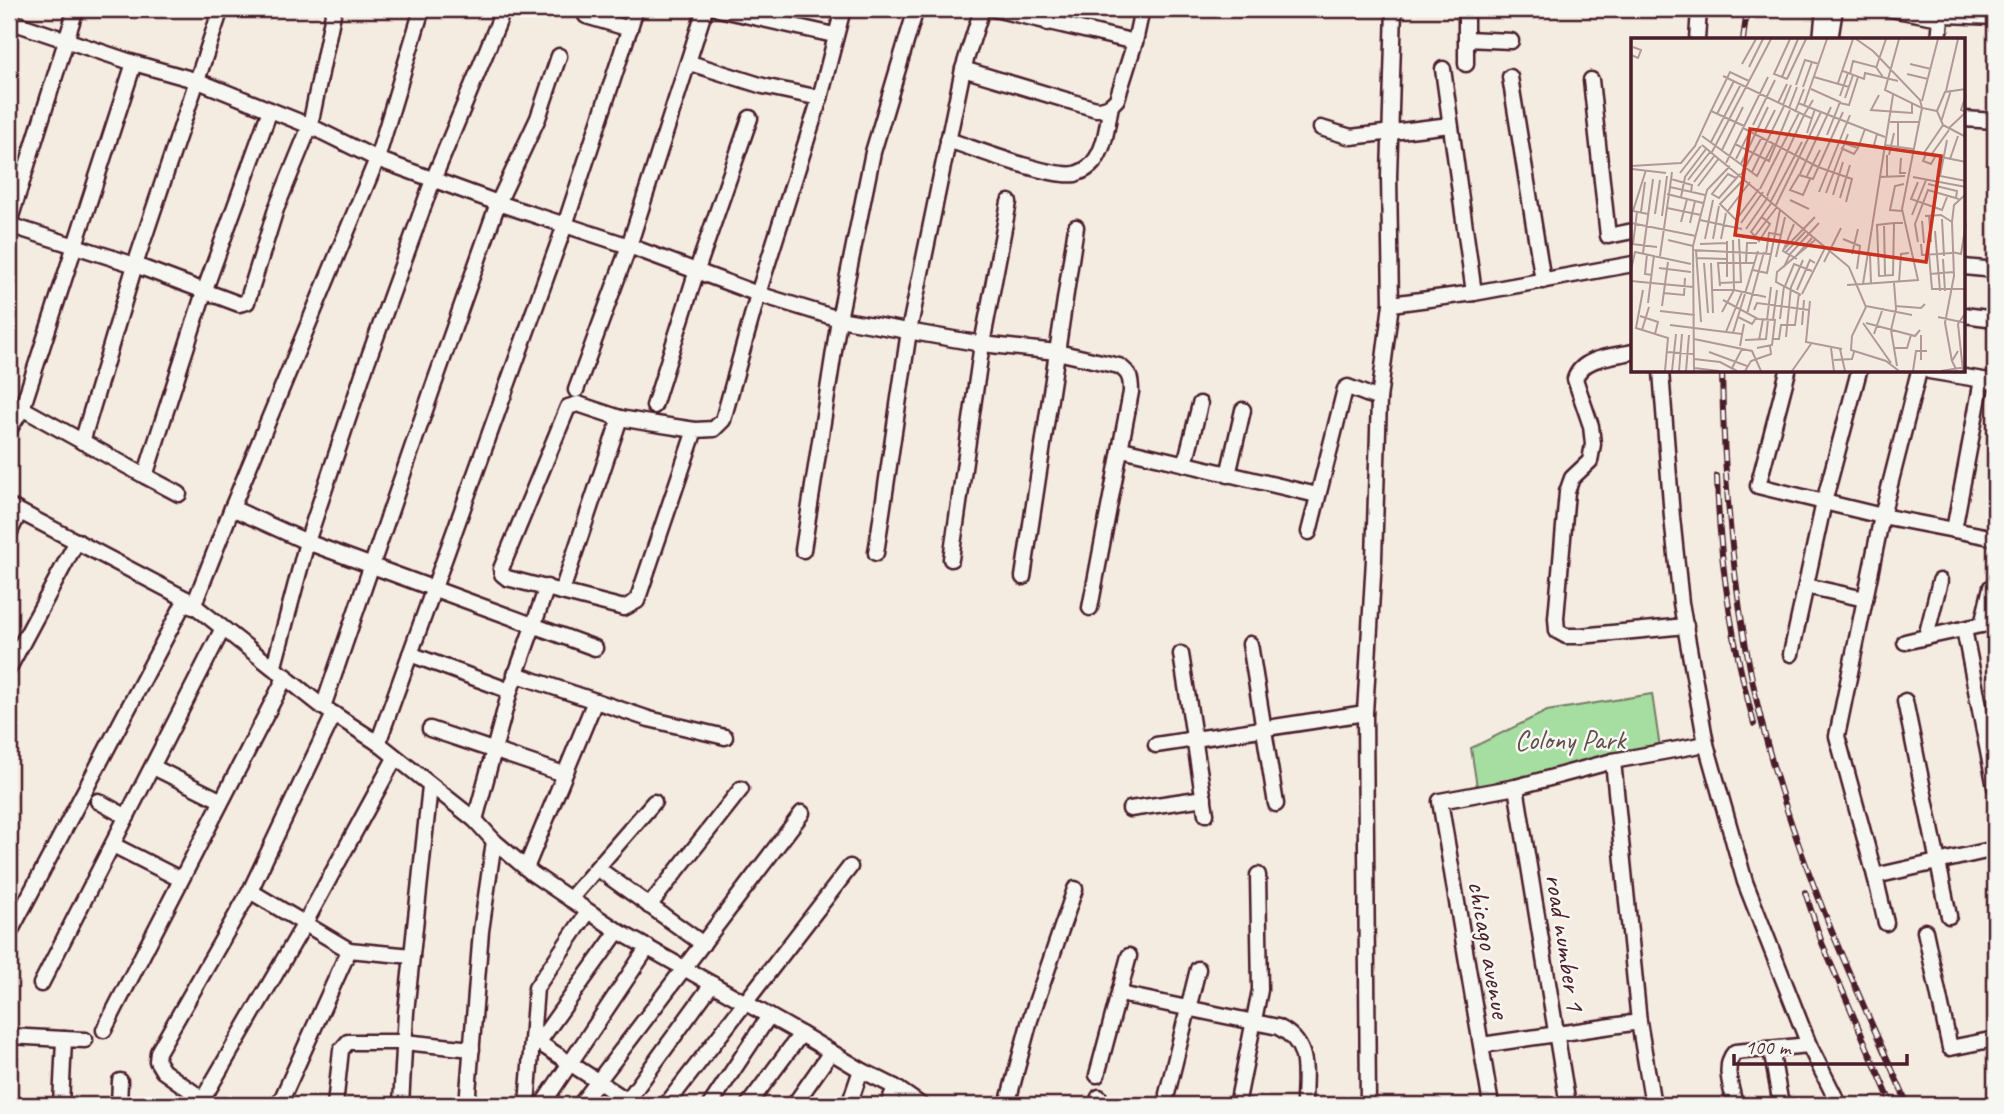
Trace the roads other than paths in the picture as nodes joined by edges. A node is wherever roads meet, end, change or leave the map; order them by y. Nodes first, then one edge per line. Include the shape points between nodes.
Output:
1 (76, 9) edge
2 (219, 9) edge
3 (334, 9) edge
4 (422, 9) edge
5 (502, 9) edge
6 (636, 9) edge
7 (705, 9) edge
8 (718, 9) edge
9 (843, 9) edge
10 (916, 9) edge
11 (982, 9) edge
12 (994, 9) edge
13 (1142, 9) edge
14 (1466, 9) edge
15 (1699, 9) edge
16 (1824, 9) edge
17 (1835, 9) edge
18 (1889, 9) edge
19 (1389, 10) edge
20 (586, 16) dead end
21 (1050, 16) edge
22 (1995, 17) edge
23 (1941, 18) junction
24 (9, 21) edge
25 (630, 29) junction
26 (834, 35) junction
27 (1696, 38) edge
28 (1821, 38) edge
29 (1830, 38) edge
30 (1939, 38) edge
31 (1466, 39) junction
32 (66, 40) junction
33 (1135, 41) junction
34 (1511, 41) dead end
35 (559, 56) dead end
36 (134, 63) junction
37 (690, 63) junction
38 (1466, 64) dead end
39 (963, 69) junction
40 (1443, 69) dead end
41 (1510, 77) dead end
42 (1591, 80) dead end
43 (198, 81) junction
44 (820, 98) junction
45 (1111, 106) junction
46 (270, 110) junction
47 (750, 118) dead end
48 (1966, 119) edge
49 (1995, 121) edge
50 (1450, 125) junction
51 (310, 126) junction
52 (1321, 128) dead end
53 (1390, 131) junction
54 (948, 140) junction
55 (377, 159) junction
56 (433, 180) junction
57 (1009, 202) dead end
58 (498, 203) junction
59 (9, 224) edge
60 (565, 226) junction
61 (1076, 227) dead end
62 (1631, 231) edge
63 (629, 246) junction
64 (74, 247) junction
65 (1631, 264) edge
66 (135, 265) junction
67 (1966, 267) edge
68 (1995, 270) edge
69 (697, 271) junction
70 (1543, 281) junction
71 (204, 292) junction
72 (1474, 293) junction
73 (758, 294) junction
74 (1391, 304) junction
75 (1966, 315) edge
76 (839, 319) junction
77 (1995, 319) edge
78 (909, 331) junction
79 (982, 344) junction
80 (1057, 352) junction
81 (1631, 352) edge
82 (1661, 373) edge
83 (1787, 373) edge
84 (1858, 373) edge
85 (1918, 373) edge
86 (1940, 373) edge
87 (1989, 381) edge
88 (576, 390) dead end
89 (1379, 399) junction
90 (1200, 404) dead end
91 (15, 405) edge
92 (654, 406) dead end
93 (1243, 410) dead end
94 (620, 418) junction
95 (9, 430) edge
96 (695, 430) junction
97 (82, 442) junction
98 (1122, 449) junction
99 (1185, 464) junction
100 (1228, 475) junction
101 (145, 476) junction
102 (179, 494) dead end
103 (1317, 495) junction
104 (1824, 502) junction
105 (232, 508) junction
106 (14, 510) edge
107 (1882, 516) junction
108 (1954, 530) junction
109 (1309, 532) dead end
110 (9, 534) edge
111 (1995, 538) edge
112 (77, 541) junction
113 (307, 542) junction
114 (803, 550) dead end
115 (876, 552) dead end
116 (951, 559) dead end
117 (371, 564) junction
118 (1023, 577) dead end
119 (1940, 581) dead end
120 (1806, 586) junction
121 (1991, 587) dead end
122 (554, 589) junction
123 (432, 590) junction
124 (1865, 599) junction
125 (189, 603) junction
126 (1090, 608) dead end
127 (1988, 624) edge
128 (533, 626) junction
129 (1686, 626) junction
130 (222, 629) junction
131 (1964, 629) junction
132 (1926, 637) junction
133 (1905, 642) dead end
134 (1250, 644) dead end
135 (595, 648) dead end
136 (410, 654) junction
137 (1181, 654) dead end
138 (1791, 654) dead end
139 (274, 666) junction
140 (9, 668) edge
141 (515, 674) junction
142 (286, 676) junction
143 (510, 691) junction
144 (595, 701) junction
145 (1905, 701) dead end
146 (329, 710) junction
147 (1365, 713) junction
148 (430, 729) dead end
149 (1264, 729) junction
150 (725, 737) dead end
151 (1194, 739) junction
152 (378, 743) junction
153 (1706, 744) junction
154 (1156, 745) dead end
155 (494, 749) junction
156 (395, 758) junction
157 (1614, 761) junction
158 (153, 767) junction
159 (565, 774) junction
160 (430, 786) junction
161 (1516, 787) junction
162 (1995, 787) edge
163 (741, 789) dead end
164 (1204, 798) junction
165 (220, 800) junction
166 (98, 801) dead end
167 (654, 803) dead end
168 (1276, 804) dead end
169 (1130, 809) dead end
170 (802, 813) dead end
171 (1206, 814) dead end
172 (127, 817) junction
173 (475, 820) junction
174 (494, 841) junction
175 (113, 845) junction
176 (1995, 849) edge
177 (1938, 862) junction
178 (850, 867) dead end
179 (526, 868) junction
180 (597, 868) junction
181 (1258, 875) dead end
182 (1875, 876) junction
183 (180, 879) junction
184 (1075, 889) dead end
185 (250, 891) junction
186 (569, 899) junction
187 (649, 906) junction
188 (588, 912) junction
189 (1949, 916) dead end
190 (305, 923) junction
191 (1886, 923) dead end
192 (618, 931) junction
193 (1925, 931) dead end
194 (9, 934) edge
195 (703, 944) junction
196 (648, 947) junction
197 (349, 950) junction
198 (412, 956) junction
199 (1129, 956) dead end
200 (685, 969) junction
201 (1198, 970) dead end
202 (41, 984) dead end
203 (712, 984) junction
204 (1120, 994) junction
205 (746, 1004) junction
206 (1188, 1008) junction
207 (769, 1016) junction
208 (1255, 1022) junction
209 (1639, 1022) junction
210 (104, 1030) dead end
211 (1557, 1033) junction
212 (801, 1034) junction
213 (9, 1036) edge
214 (1995, 1039) edge
215 (64, 1040) junction
216 (85, 1040) dead end
217 (536, 1041) junction
218 (404, 1042) junction
219 (1482, 1045) junction
220 (1810, 1045) junction
221 (472, 1049) junction
222 (1771, 1049) junction
223 (831, 1052) junction
224 (569, 1063) junction
225 (861, 1070) junction
226 (1097, 1074) dead end
227 (120, 1081) dead end
228 (597, 1082) junction
229 (895, 1087) junction
230 (1167, 1094) dead end
231 (207, 1102) edge
232 (629, 1104) edge
233 (61, 1105) edge
234 (119, 1105) edge
235 (279, 1105) edge
236 (335, 1105) edge
237 (401, 1105) edge
238 (467, 1105) edge
239 (527, 1105) edge
240 (542, 1105) edge
241 (580, 1105) edge
242 (666, 1105) edge
243 (710, 1105) edge
244 (748, 1105) edge
245 (794, 1105) edge
246 (849, 1105) edge
247 (888, 1105) edge
248 (921, 1105) edge
249 (1007, 1105) edge
250 (1237, 1105) edge
251 (1304, 1105) edge
252 (1368, 1105) edge
253 (1491, 1105) edge
254 (1568, 1105) edge
255 (1653, 1105) edge
256 (1735, 1105) edge
257 (1781, 1105) edge
258 (1839, 1105) edge

1 - 32 street
2 - 43 street
3 - 51 street
4 - 55 street
5 - 56 street
6 - 25 street
7 - 37 street
8 - 26 street
9 - 26 street
10 - 76 street via 873,152
11 - 39 street
12 - 21 street
13 - 33 street
14 - 31 street
15 - 27 street
16 - 28 street
17 - 29 street
18 - 23 street
19 - 53 street
20 - 25 street
21 - 33 street
22 - 23 street
23 - 30 street
24 - 32 street
25 - 60 street
26 - 44 street
31 - 34 street
31 - 38 street
32 - 36 street
32 - 59 street
33 - 45 street
35 - 58 street via 538,118
36 - 43 street
36 - 64 street
37 - 44 street
37 - 63 street
39 - 45 street via 1096,109
39 - 54 street
40 - 50 street
41 - 70 street
42 - 62 street via 1608,236
43 - 46 street
43 - 66 street
44 - 73 street
45 - 54 street via 1098,157 1087,169 1073,174 1053,173
46 - 51 street
46 - 71 street
47 - 69 street
48 - 49 street
50 - 53 street
50 - 72 street
51 - 55 street
51 - 71 street via 276,209 249,299 239,304
52 - 53 street via 1351,137
53 - 74 street
54 - 78 street
55 - 56 street
55 - 105 street
56 - 58 street
56 - 113 street
57 - 79 street
58 - 60 street
58 - 117 street
59 - 64 street
60 - 63 street
60 - 123 street
61 - 80 street
63 - 69 street
63 - 88 street
64 - 66 street
64 - 91 street
65 - 70 street
66 - 71 street
66 - 97 street
67 - 68 street
69 - 73 street
69 - 92 street
70 - 72 street
71 - 101 street
72 - 74 street
73 - 76 street
73 - 96 street via 723,421 715,429
74 - 89 street
75 - 77 street
76 - 78 street
76 - 114 street
78 - 79 street
78 - 115 street
79 - 80 street
79 - 116 street
80 - 98 street via 1128,371 1131,392
80 - 118 street
81 - 129 street via 1588,363 1575,379 1593,444 1590,461 1572,478 1567,492 1557,631 1580,636
82 - 129 street
83 - 104 street via 1758,486
84 - 104 street
85 - 107 street
86 - 87 street
87 - 108 street
89 - 103 street via 1345,389
89 - 147 street
90 - 99 street
91 - 95 street
91 - 97 street
93 - 100 street
94 - 96 street
94 - 122 street
94 - 122 street via 578,404 566,410 501,569 507,578
96 - 122 street via 637,601 624,608
97 - 101 street
98 - 99 street
98 - 126 street
99 - 100 street
100 - 103 street
101 - 102 street
103 - 109 street
104 - 107 street
104 - 120 street
105 - 113 street
105 - 125 street
106 - 110 street
106 - 112 street
107 - 108 street
107 - 124 street
108 - 111 street
112 - 125 street
112 - 140 street
113 - 117 street
113 - 139 street
117 - 123 street
117 - 146 street
119 - 132 street
120 - 124 street
120 - 138 street
121 - 127 street
122 - 128 street
123 - 128 street
123 - 136 street
124 - 182 street via 1837,736
125 - 130 street
125 - 194 street
127 - 131 street
128 - 135 street
128 - 141 street
129 - 153 street
130 - 139 street
130 - 158 street
131 - 132 street
131 - 162 street
132 - 133 street
134 - 149 street
136 - 143 street
136 - 152 street
137 - 151 street
139 - 142 street
141 - 143 street
141 - 144 street
142 - 146 street
142 - 165 street
143 - 155 street
144 - 150 street
144 - 159 street
145 - 177 street
146 - 152 street
146 - 185 street
147 - 149 street
147 - 252 street
148 - 155 street
149 - 151 street
149 - 168 street
151 - 154 street
151 - 164 street
152 - 156 street
153 - 157 street
153 - 220 street via 1745,882
155 - 159 street
155 - 173 street
156 - 160 street
156 - 190 street
157 - 161 street
157 - 209 street
158 - 165 street
158 - 172 street
159 - 179 street
160 - 173 street
160 - 198 street
161 - 211 street, road number 1
161 - 219 street, chicago avenue via 1440,801
163 - 187 street
164 - 169 street
164 - 171 street
165 - 183 street
166 - 172 street
167 - 180 street
170 - 195 street
172 - 175 street
173 - 174 street
174 - 179 street
174 - 221 street
175 - 183 street
175 - 202 street
176 - 177 street
177 - 182 street
177 - 189 street
178 - 205 street
179 - 186 street
180 - 186 street
180 - 187 street
181 - 208 street via 1261,962
182 - 191 street
183 - 210 street
184 - 249 street via 1030,1020
185 - 190 street
185 - 231 street via 158,1052 163,1071
186 - 188 street
187 - 195 street
188 - 192 street
188 - 217 street via 536,988
190 - 197 street
190 - 231 street
192 - 196 street
192 - 217 street
193 - 214 street via 1950,1048
195 - 200 street
196 - 200 street
196 - 224 street
197 - 198 street
197 - 235 street
198 - 218 street
199 - 204 street
200 - 203 street
200 - 228 street
201 - 206 street
203 - 205 street
203 - 232 street
204 - 206 street
204 - 226 street
205 - 207 street
205 - 242 street
206 - 208 street
206 - 230 street
207 - 212 street
207 - 243 street
208 - 250 street
208 - 251 street via 1291,1033 1302,1046
209 - 211 street
209 - 255 street
211 - 219 street
211 - 254 street, road number 1
212 - 223 street
212 - 244 street
213 - 215 street
215 - 216 street
215 - 233 street
217 - 224 street
217 - 239 street
218 - 221 street
218 - 236 street via 353,1041 343,1045
218 - 237 street
219 - 253 street, chicago avenue
220 - 222 street
220 - 258 street
221 - 238 street
222 - 256 street via 1735,1052 1729,1058
222 - 257 street
223 - 225 street
223 - 245 street
224 - 228 street
224 - 240 street
225 - 229 street
225 - 246 street
227 - 234 street
228 - 232 street
228 - 241 street
229 - 247 street
229 - 248 street

